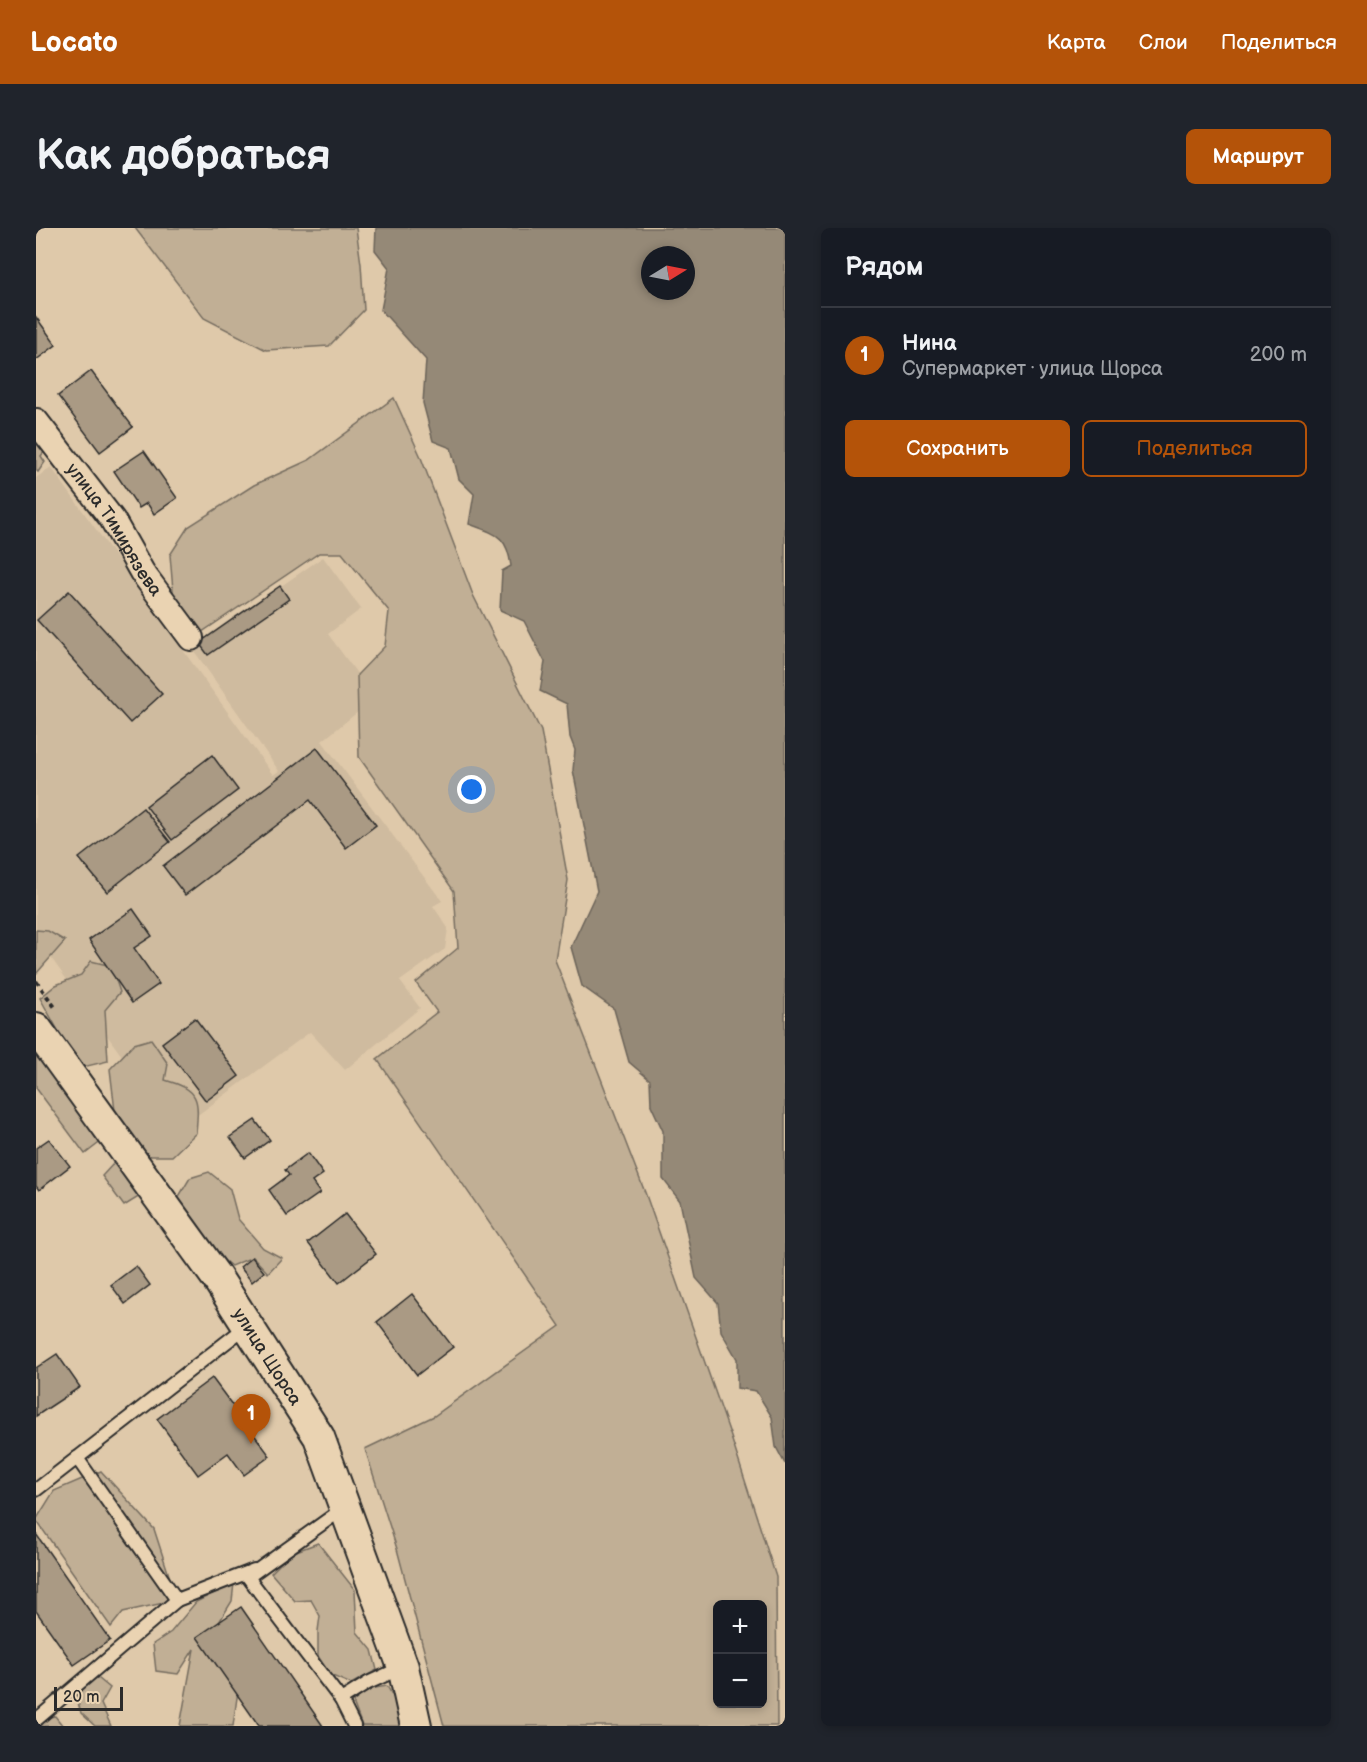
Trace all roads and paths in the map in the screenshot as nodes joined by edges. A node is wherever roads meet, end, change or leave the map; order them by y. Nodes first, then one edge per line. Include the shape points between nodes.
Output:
1 (36, 421) edge
2 (190, 638) dead end
3 (36, 1028) edge
4 (247, 1326) junction
5 (77, 1458) junction
6 (36, 1490) edge
7 (345, 1507) junction
8 (262, 1566) junction
9 (177, 1600) junction
10 (403, 1667) junction
11 (341, 1700) junction
12 (36, 1720) edge
13 (354, 1726) edge
14 (416, 1726) edge

1 - 2 street, улица Тимирязева via 112,519 142,572
3 - 4 street, улица Щорса via 217,1278
4 - 5 lane
4 - 7 street, улица Щорса via 277,1383 319,1437
5 - 6 lane
5 - 9 lane
7 - 8 lane
7 - 10 street, улица Щорса
8 - 9 lane
8 - 11 lane via 248,1577
9 - 12 lane
10 - 11 lane
10 - 14 street, улица Щорса
11 - 13 lane

